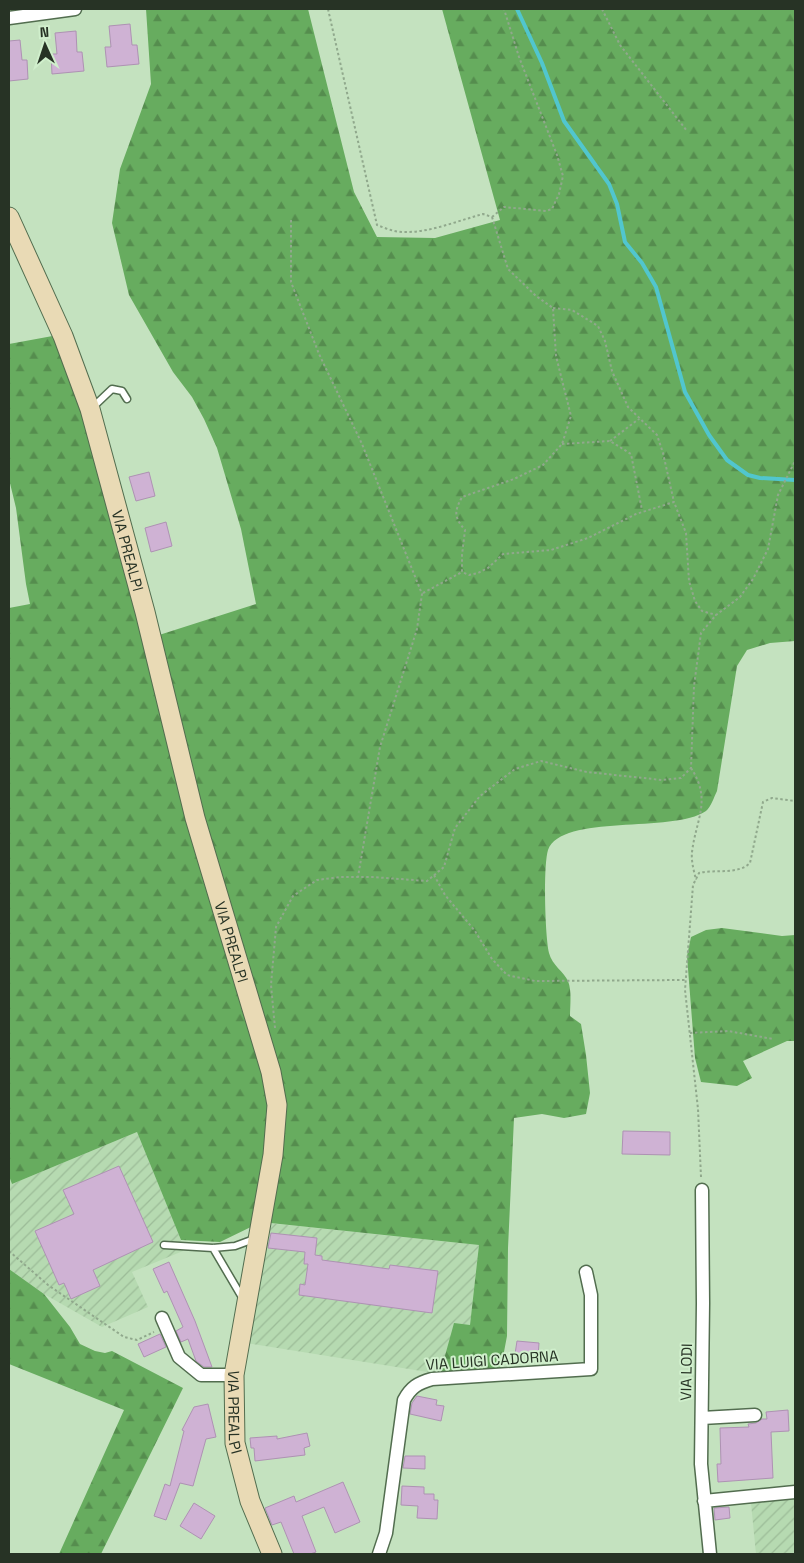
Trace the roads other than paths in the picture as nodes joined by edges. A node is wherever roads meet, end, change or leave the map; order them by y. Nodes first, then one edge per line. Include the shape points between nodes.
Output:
1 (75, 9) edge
2 (9, 18) edge
3 (9, 217) edge
4 (127, 399) dead end
5 (90, 409) junction
6 (702, 1190) road end
7 (258, 1238) junction
8 (164, 1245) dead end
9 (213, 1248) junction
10 (586, 1272) dead end
11 (245, 1304) junction
12 (164, 1322) road end
13 (234, 1375) junction
14 (755, 1415) dead end
15 (702, 1418) junction
16 (795, 1492) edge
17 (704, 1501) junction
18 (272, 1554) edge
19 (379, 1554) edge
20 (710, 1554) edge

1 - 2 street
3 - 5 street, VIA PREALPI via 64,336
4 - 5 lane via 122,391 112,390
5 - 7 street, VIA PREALPI via 146,612 195,818 276,1094 273,1155
6 - 15 street, VIA LODI
7 - 9 lane via 235,1246
7 - 11 street, VIA PREALPI
8 - 9 lane
9 - 11 lane
10 - 19 street, VIA LUIGI CADORNA via 592,1295 590,1369 432,1379 419,1382 410,1389 404,1400 386,1533
11 - 13 street, VIA PREALPI
12 - 13 street via 179,1357 201,1375
13 - 18 street, VIA PREALPI via 235,1443 250,1501
14 - 15 street
15 - 17 street, VIA LODI
16 - 17 street
17 - 20 street, VIA LODI

